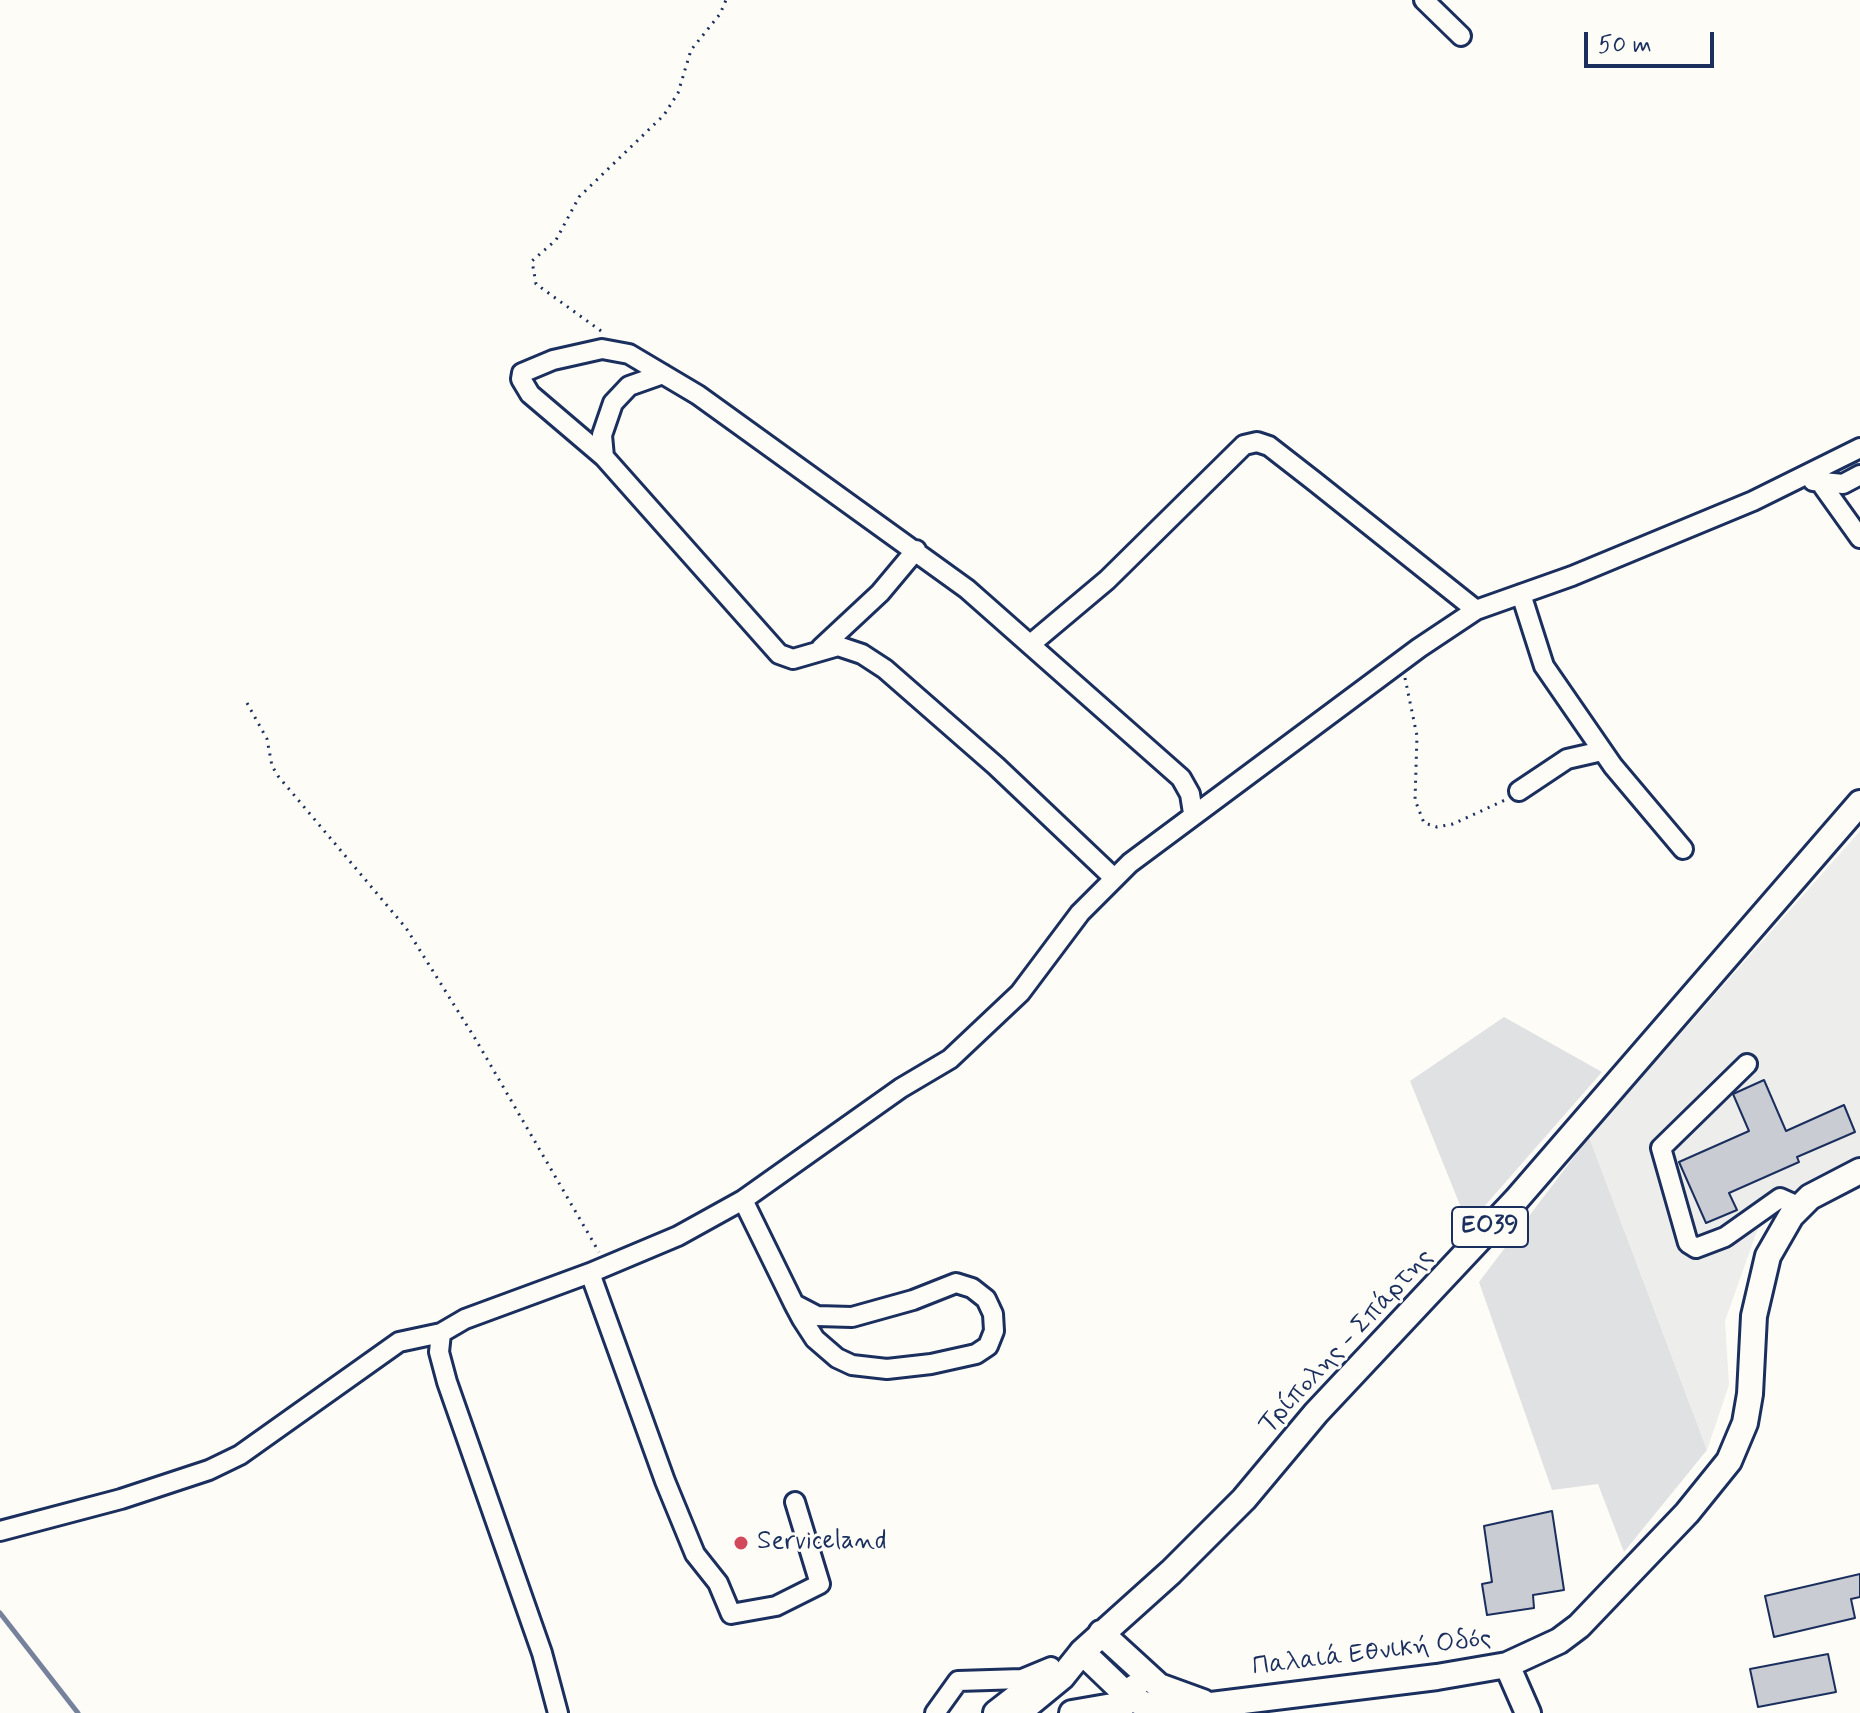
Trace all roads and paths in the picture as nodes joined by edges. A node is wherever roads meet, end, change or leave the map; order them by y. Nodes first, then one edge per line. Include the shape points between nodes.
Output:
1 (726, 0) edge
2 (1424, 0) edge
3 (1461, 36) dead end
4 (629, 354) junction
5 (663, 374) junction
6 (1860, 448) edge
7 (604, 457) junction
8 (1860, 475) edge
9 (1798, 480) junction
10 (1820, 482) junction
11 (1860, 538) edge
12 (916, 550) junction
13 (1521, 594) junction
14 (1476, 610) junction
15 (1032, 643) junction
16 (821, 648) junction
17 (1400, 661) junction
18 (247, 703) dead end
19 (1602, 751) junction
20 (1519, 791) joint
21 (1860, 803) edge
22 (1193, 813) junction
23 (1683, 849) dead end
24 (1114, 878) junction
25 (1747, 1064) dead end
26 (1860, 1171) edge
27 (743, 1200) junction
28 (1800, 1207) junction
29 (598, 1269) junction
30 (794, 1304) junction
31 (441, 1333) junction
32 (795, 1502) dead end
33 (0, 1531) edge
34 (1101, 1633) junction
35 (1082, 1652) junction
36 (1132, 1665) junction
37 (1507, 1665) junction
38 (1051, 1667) junction
39 (984, 1680) junction
40 (1130, 1698) junction
41 (1209, 1703) junction
42 (558, 1713) edge
43 (935, 1713) edge
44 (996, 1713) edge
45 (1018, 1713) edge
46 (1072, 1713) edge
47 (1528, 1713) edge

1 - 4 path via 691,50 678,93 664,115 579,197 556,240 532,261 536,284
2 - 3 street
4 - 5 street
4 - 7 street via 602,349 522,373 530,394
5 - 7 street via 629,386 613,403 602,435
5 - 12 street
6 - 9 street
7 - 16 street via 779,654 793,659
8 - 10 street via 1843,484
9 - 10 street
9 - 13 street
10 - 11 street
12 - 15 street
12 - 16 street via 871,603
13 - 14 street
13 - 19 street via 1544,666
14 - 15 street via 1292,463 1257,442 1244,445 1107,580
14 - 17 street
15 - 22 street via 1181,778
16 - 24 street via 851,648 885,669
17 - 20 path via 1417,736 1416,807 1424,823 1453,824
17 - 22 street
18 - 29 path via 267,739 278,776 406,928 476,1040
19 - 20 street via 1567,759
19 - 23 street
21 - 34 main road, Τρίπολης - Σπάρτης / ΕΟ39 via 1516,1200 1316,1413 1244,1499
22 - 24 street
24 - 27 street via 987,1027 950,1059
25 - 28 street via 1661,1148 1688,1243 1696,1248 1725,1237 1780,1198
26 - 28 main road, Παλαιά Εθνική Οδός
27 - 29 street via 678,1236
27 - 30 street
28 - 37 main road, Παλαιά Εθνική Οδός via 1778,1236 1759,1287 1745,1423 1729,1461 1579,1626
29 - 31 street
29 - 32 street via 665,1481 695,1554 718,1583 731,1614 776,1606 820,1584
30 - 30 street via 817,1316 852,1317 956,1283 986,1299 994,1331 988,1346 976,1354 931,1364 852,1365 826,1351
31 - 33 street via 399,1342 240,1455 209,1470
31 - 42 street via 439,1352 447,1382
34 - 35 main road, Τρίπολης - Σπάρτης / ΕΟ39
34 - 36 main road
35 - 38 main road, Τρίπολης - Σπάρτης / ΕΟ39
35 - 40 main road
35 - 45 main road, Τρίπολης - Σπάρτης / ΕΟ39 via 1062,1677
36 - 40 main road via 1135,1688
36 - 41 main road via 1172,1693
37 - 41 main road, Παλαιά Εθνική Οδός
37 - 47 main road
38 - 39 street via 1022,1679
38 - 44 main road, Τρίπολης - Σπάρτης / ΕΟ39
39 - 43 street via 958,1681
39 - 44 street
40 - 41 main road, Παλαιά Εθνική Οδός via 1156,1709
40 - 46 main road via 1112,1708

